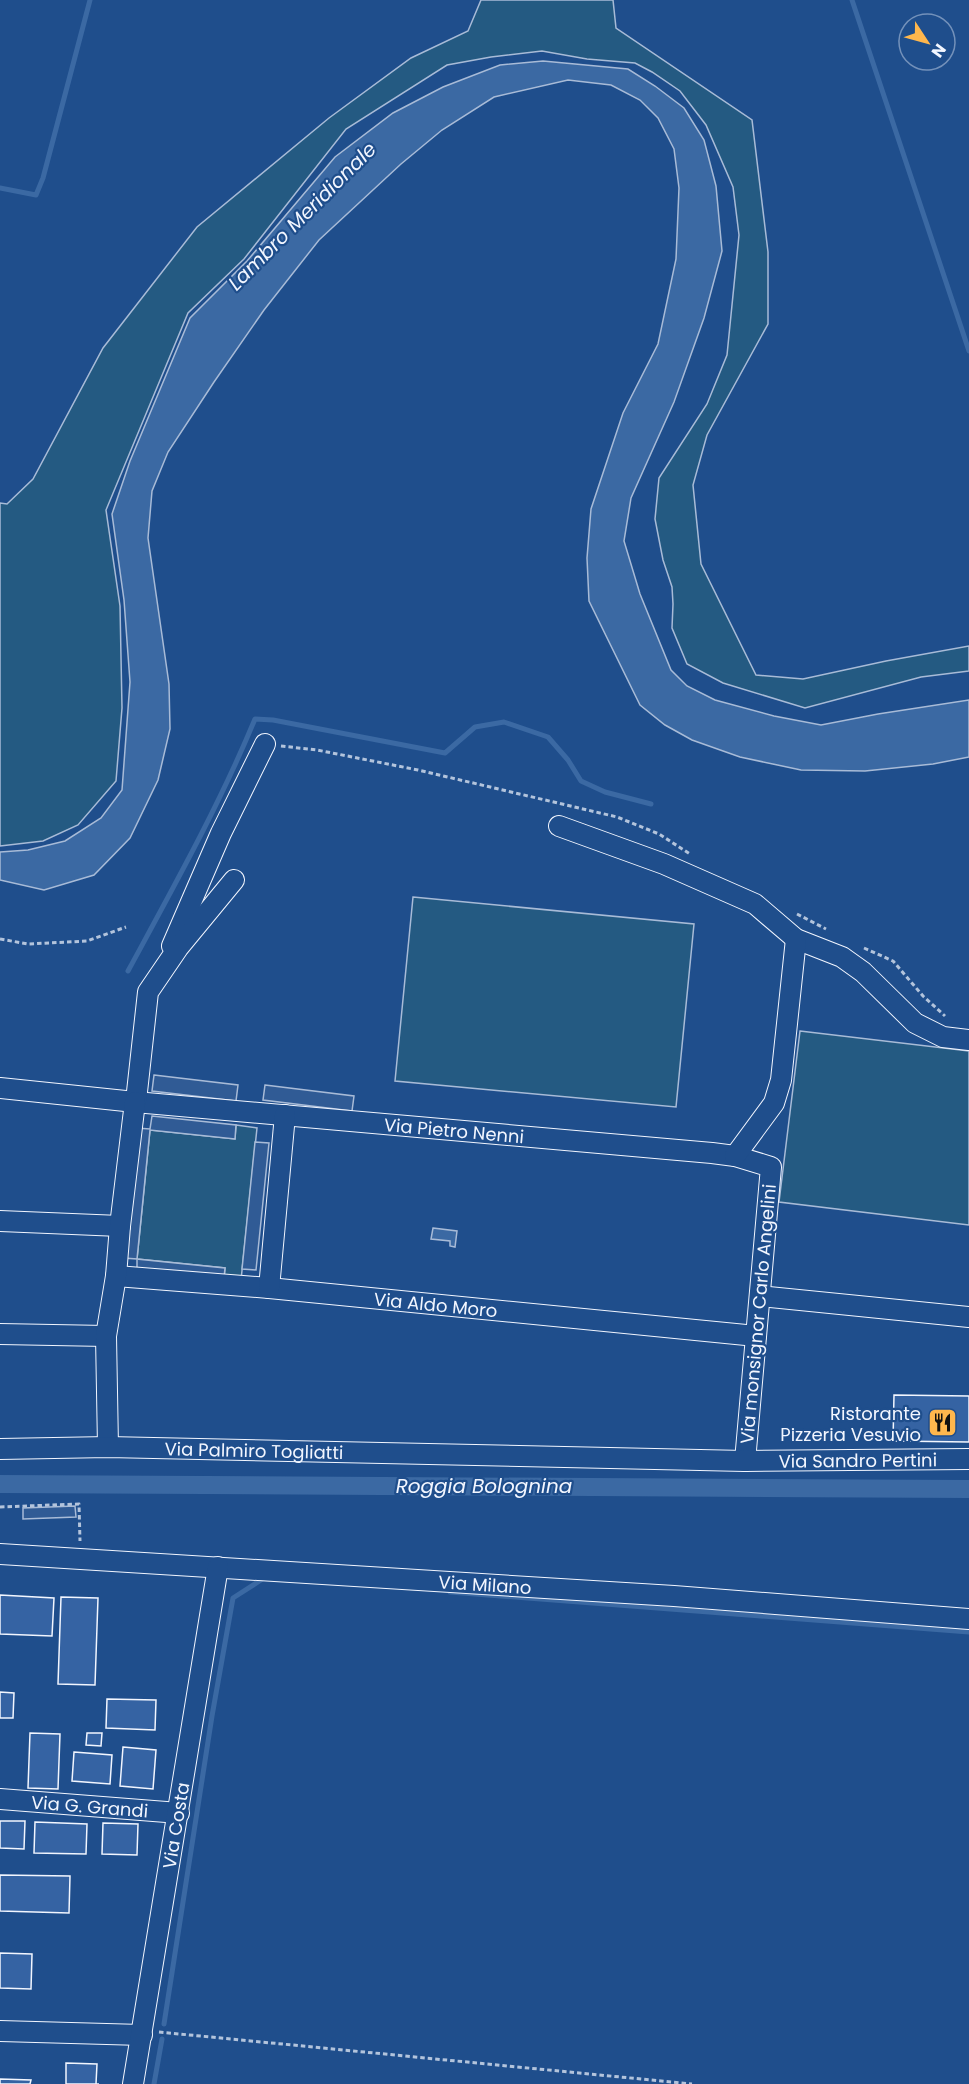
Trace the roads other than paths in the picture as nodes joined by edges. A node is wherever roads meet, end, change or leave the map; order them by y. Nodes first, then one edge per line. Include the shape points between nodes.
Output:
1 (265, 744) dead end
2 (559, 826) dead end
3 (234, 880) dead end
4 (796, 939) junction
5 (164, 968) junction
6 (969, 1040) edge
7 (0, 1088) edge
8 (136, 1101) junction
9 (285, 1115) junction
10 (735, 1156) junction
11 (771, 1167) joint
12 (0, 1221) edge
13 (120, 1226) junction
14 (116, 1276) junction
15 (269, 1288) junction
16 (760, 1296) junction
17 (969, 1317) edge
18 (0, 1334) edge
19 (106, 1336) junction
20 (756, 1336) junction
21 (108, 1447) junction
22 (0, 1449) edge
23 (969, 1459) edge
24 (745, 1461) junction
25 (0, 1554) edge
26 (218, 1567) junction
27 (969, 1619) edge
28 (0, 1800) edge
29 (179, 1813) junction
30 (0, 2031) edge
31 (142, 2035) junction
32 (133, 2084) edge

1 - 5 street via 180,923
2 - 4 street via 664,864 755,904
3 - 5 street
4 - 6 street via 842,957 915,1023 943,1037
4 - 10 street via 781,1080 774,1103
5 - 8 street via 148,992
7 - 8 street, Via Pietro Nenni
8 - 9 street, Via Pietro Nenni
8 - 13 street
9 - 10 street, Via Pietro Nenni
9 - 15 street
10 - 11 street, Via Pietro Nenni
11 - 16 street, Via monsignor Carlo Angelini
12 - 13 street
13 - 14 street
14 - 15 street, Via Aldo Moro
14 - 19 street
15 - 20 street, Via Aldo Moro
16 - 17 street
16 - 20 street, Via monsignor Carlo Angelini
18 - 19 street
19 - 21 street
20 - 24 street, Via monsignor Carlo Angelini
21 - 22 street, Via Palmiro Togliatti
21 - 24 street, Via Palmiro Togliatti
23 - 24 street, Via Sandro Pertini
25 - 26 street, Via Milano
26 - 27 street, Via Milano
26 - 29 street, Via Costa
28 - 29 street, Via G. Grandi
29 - 31 street, Via Costa
30 - 31 street
31 - 32 street, Via Costa

